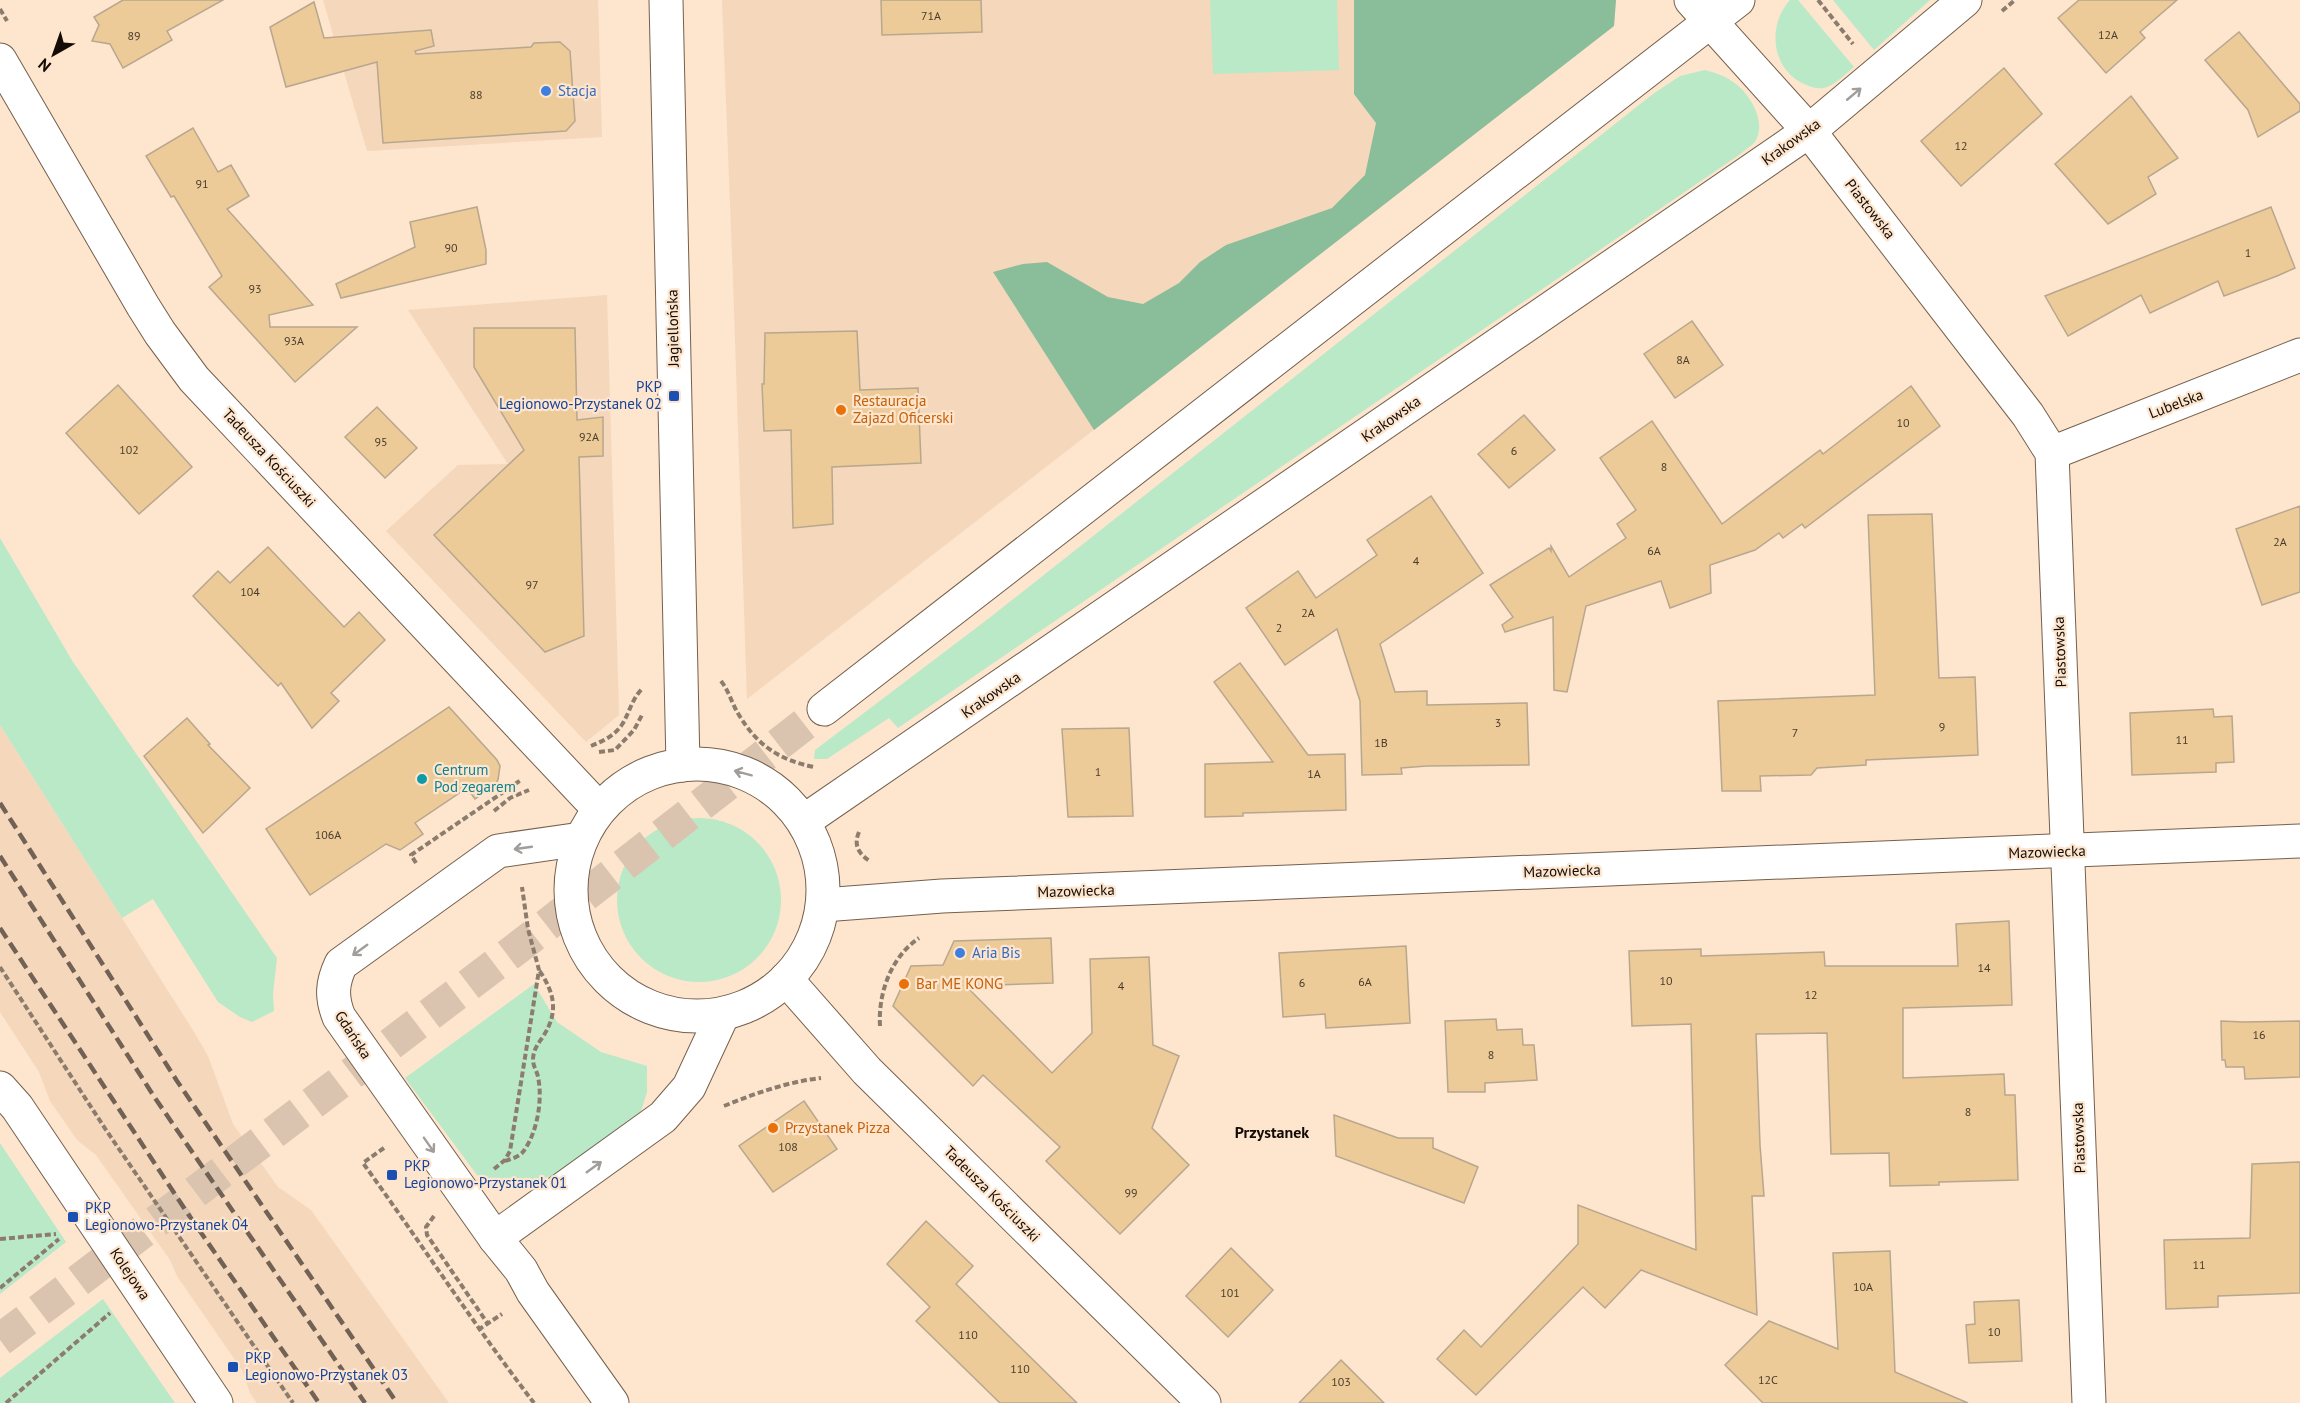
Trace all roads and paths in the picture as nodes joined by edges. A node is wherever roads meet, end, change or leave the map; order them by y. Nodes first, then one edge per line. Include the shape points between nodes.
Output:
1 (666, 0) edge
2 (1738, 0) edge
3 (1818, 0) edge
4 (1965, 0) edge
5 (2015, 0) edge
6 (0, 9) edge
7 (1700, 11) edge
8 (1997, 15) dead end
9 (12, 29) dead end
10 (1858, 49) dead end
11 (0, 60) edge
12 (1809, 131) junction
13 (2300, 355) edge
14 (2052, 453) junction
15 (720, 680) dead end
16 (645, 698) dead end
17 (643, 707) dead end
18 (824, 709) tunnel mouth
19 (683, 765) junction
20 (825, 767) dead end
21 (527, 776) dead end
22 (536, 786) dead end
23 (599, 809) junction
24 (489, 813) dead end
25 (804, 821) junction
26 (863, 826) dead end
27 (581, 839) junction
28 (2300, 841) edge
29 (2068, 851) junction
30 (416, 864) dead end
31 (876, 865) dead end
32 (516, 879) dead end
33 (824, 905) junction
34 (924, 935) dead end
35 (0, 966) edge
36 (539, 970) junction
37 (786, 979) junction
38 (723, 1014) junction
39 (883, 1034) dead end
40 (830, 1079) dead end
41 (0, 1088) edge
42 (716, 1109) dead end
43 (384, 1148) dead end
44 (503, 1162) junction
45 (488, 1173) dead end
46 (440, 1211) dead end
47 (495, 1238) junction
48 (0, 1239) edge
49 (0, 1288) edge
50 (118, 1306) dead end
51 (504, 1312) dead end
52 (488, 1324) junction
53 (478, 1330) junction
54 (6, 1403) edge
55 (216, 1403) edge
56 (293, 1403) edge
57 (534, 1403) edge
58 (612, 1403) edge
59 (1204, 1403) edge
60 (2089, 1403) edge

1 - 19 street, Jagiellońska
2 - 7 street
3 - 10 path
12 -> 4 street, Krakowska
5 - 8 path
6 - 9 path
7 - 12 street, Piastowska
7 - 18 street
11 - 23 street, Tadeusza Kościuszki via 143,306 194,379
12 - 14 street, Piastowska via 2028,415
12 - 25 street, Krakowska
13 - 14 street, Lubelska
14 - 29 street, Piastowska
15 - 20 path via 758,742 795,763
16 - 17 path via 646,688 636,695 622,725 611,736 586,748 615,750 634,730
19 - 23 street via 659,769 634,780
25 -> 19 street via 750,774
21 - 30 path via 411,855
22 - 24 path
23 - 27 street
25 - 33 street via 821,861
26 - 31 path via 856,845
27 - 38 street via 571,893 575,923 597,966 619,989 668,1013
27 -> 47 street, Gdańska via 498,851 341,964 332,988 339,1017
28 - 29 street, Mazowiecka
29 - 33 street, Mazowiecka via 942,896
29 - 60 street, Piastowska
32 - 36 path via 522,887
33 - 37 street via 809,951
34 - 39 path via 901,954 886,982 880,1005
35 - 56 path via 112,1139
36 - 44 path via 510,1151
36 - 44 path via 550,986 553,1010 551,1021 535,1047 533,1062 540,1099 530,1139 520,1155
37 - 38 street via 754,1003
37 - 59 street, Tadeusza Kościuszki via 867,1071
47 -> 38 street via 663,1117 689,1087
40 - 42 path via 804,1080 758,1092
41 - 55 street, Kolejowa via 17,1107
43 - 53 path via 363,1163
44 - 45 path
46 - 52 path via 426,1227 427,1235
47 - 58 street, Gdańska
48 - 49 path via 66,1233
50 - 54 path
51 - 52 path
52 - 53 path
53 - 57 path

